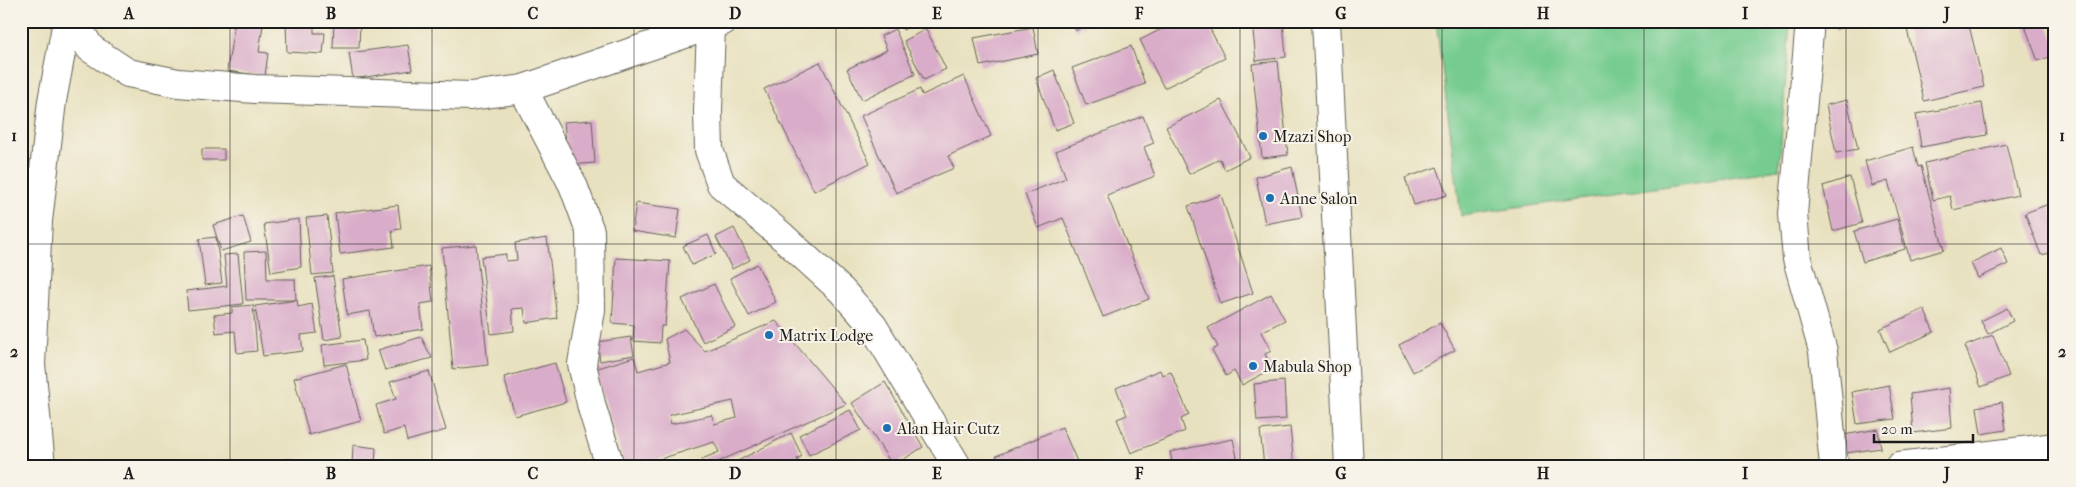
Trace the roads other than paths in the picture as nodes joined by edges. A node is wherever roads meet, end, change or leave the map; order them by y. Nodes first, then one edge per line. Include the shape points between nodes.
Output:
1 (68, 21) edge
2 (74, 21) edge
3 (1326, 21) edge
4 (1810, 21) edge
5 (717, 24) edge
6 (523, 89) junction
7 (2055, 447) edge
8 (41, 466) edge
9 (610, 466) edge
10 (957, 466) edge
11 (1349, 466) edge
12 (1834, 466) edge
13 (1899, 466) edge

1 - 8 street via 52,101 38,222 32,364
2 - 6 street via 90,48 128,73 178,83 255,89 471,96
3 - 11 street
4 - 12 street via 1793,214 1797,259 1823,351
5 - 6 street
5 - 10 street via 708,111 709,150 721,184 841,290 874,326
6 - 9 street via 573,185 590,231 590,310 582,364
7 - 13 street

